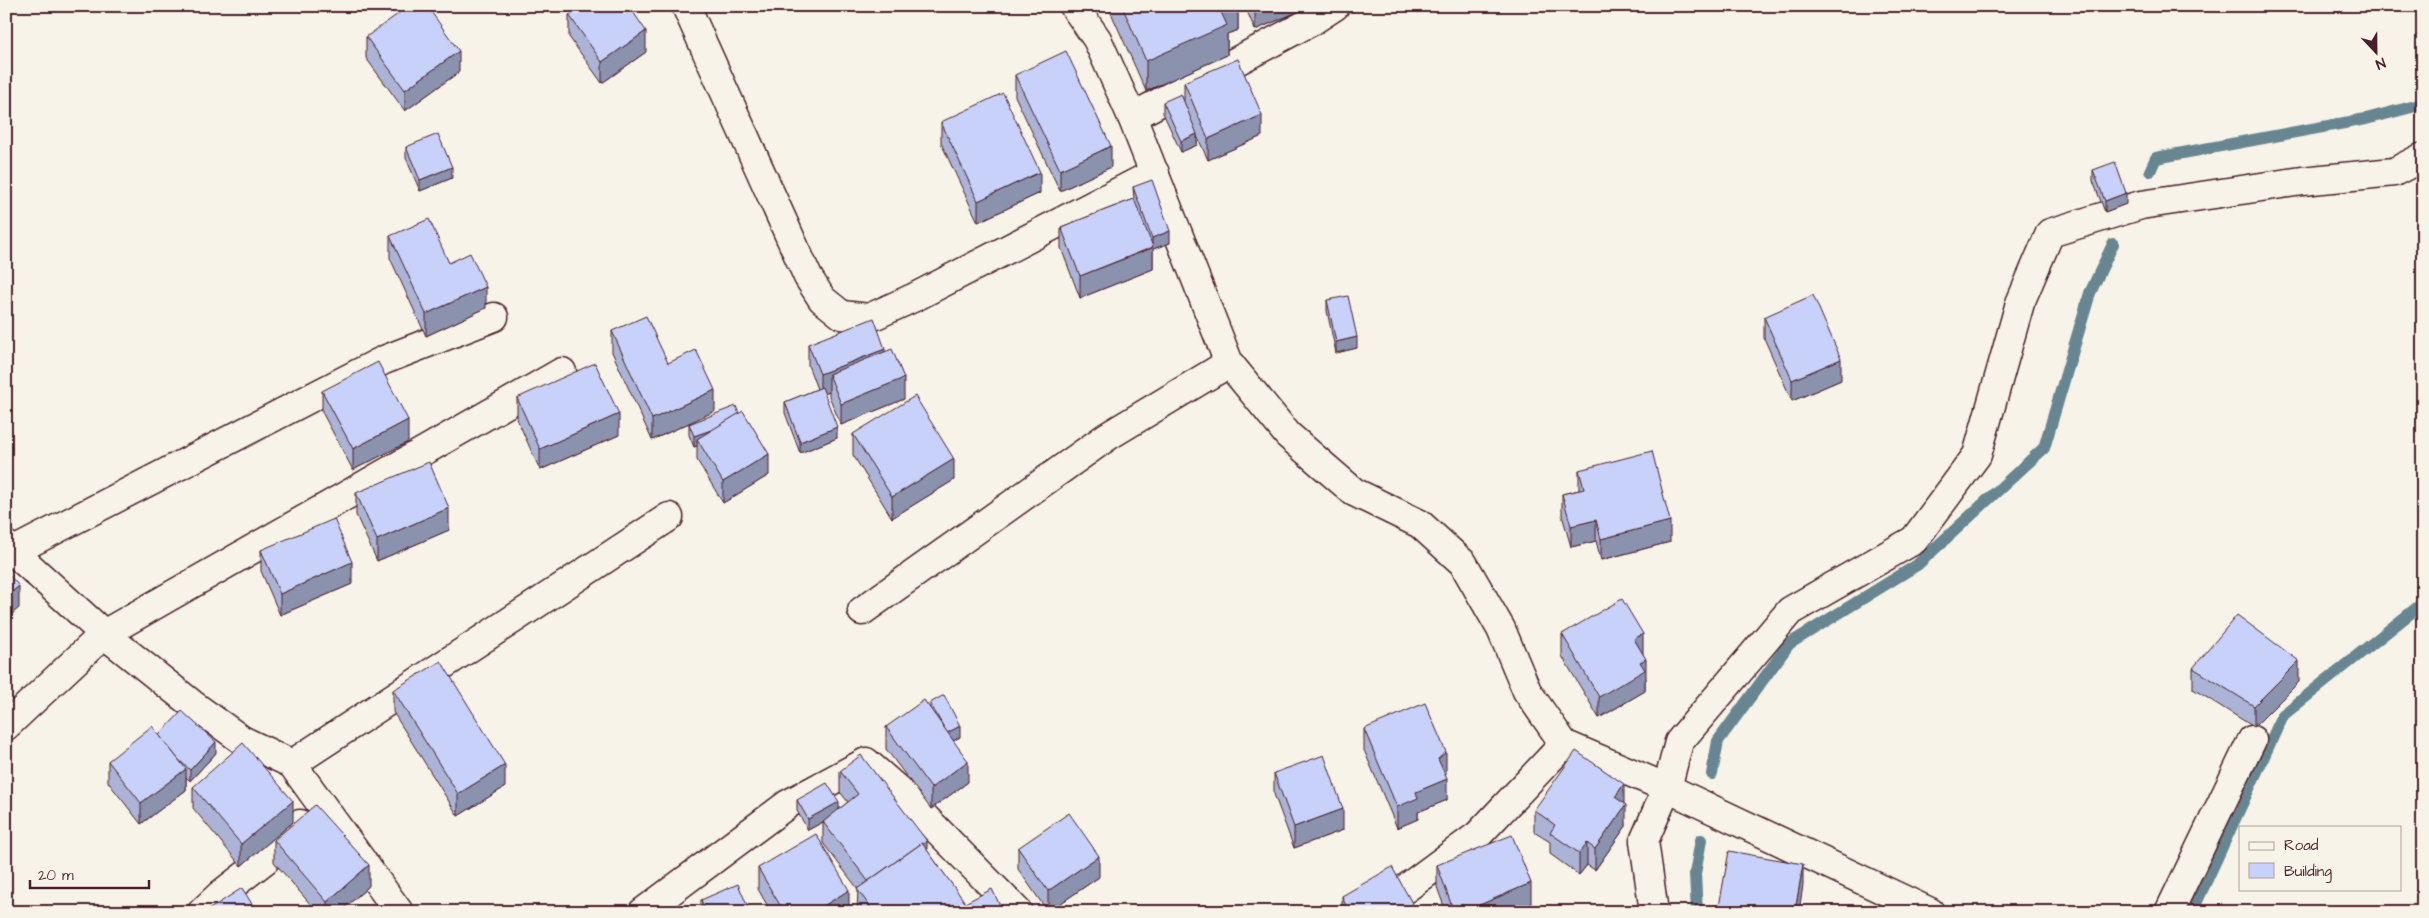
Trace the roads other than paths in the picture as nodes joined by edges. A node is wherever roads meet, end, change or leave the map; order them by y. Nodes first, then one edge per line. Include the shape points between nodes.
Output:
1 (686, 6) edge
2 (1074, 6) edge
3 (1335, 6) edge
4 (1132, 117) junction
5 (2423, 157) edge
6 (1155, 173) junction
7 (494, 317) dead end
8 (1229, 363) junction
9 (562, 372) dead end
10 (670, 517) dead end
11 (10, 548) edge
12 (862, 610) dead end
13 (104, 634) junction
14 (6, 726) edge
15 (2252, 740) dead end
16 (1564, 744) junction
17 (292, 764) junction
18 (1667, 788) junction
19 (320, 804) junction
20 (1405, 889) edge
21 (202, 912) edge
22 (399, 912) edge
23 (643, 912) edge
24 (1018, 912) edge
25 (1654, 912) edge
26 (1930, 912) edge
27 (2169, 912) edge

1 - 6 street via 808,277 822,299 842,315 870,318
2 - 4 street via 1097,39
3 - 4 street
4 - 6 street
5 - 18 street via 2394,172 2302,181 2141,205 2050,233 2020,303 1977,455 1914,540 1790,611 1679,742
6 - 8 street
7 - 11 street via 384,360
8 - 12 street via 1108,436
8 - 16 street via 1288,435 1354,492 1420,524 1463,563 1501,629 1527,691
9 - 13 street
10 - 17 street
11 - 13 street
13 - 14 street
13 - 17 street via 242,740
15 - 27 street
16 - 18 street
16 - 20 street via 1478,835
17 - 19 street
18 - 25 street via 1644,841
18 - 26 street
19 - 21 street via 264,860
19 - 22 street
23 - 24 street via 788,804 866,762 898,790

